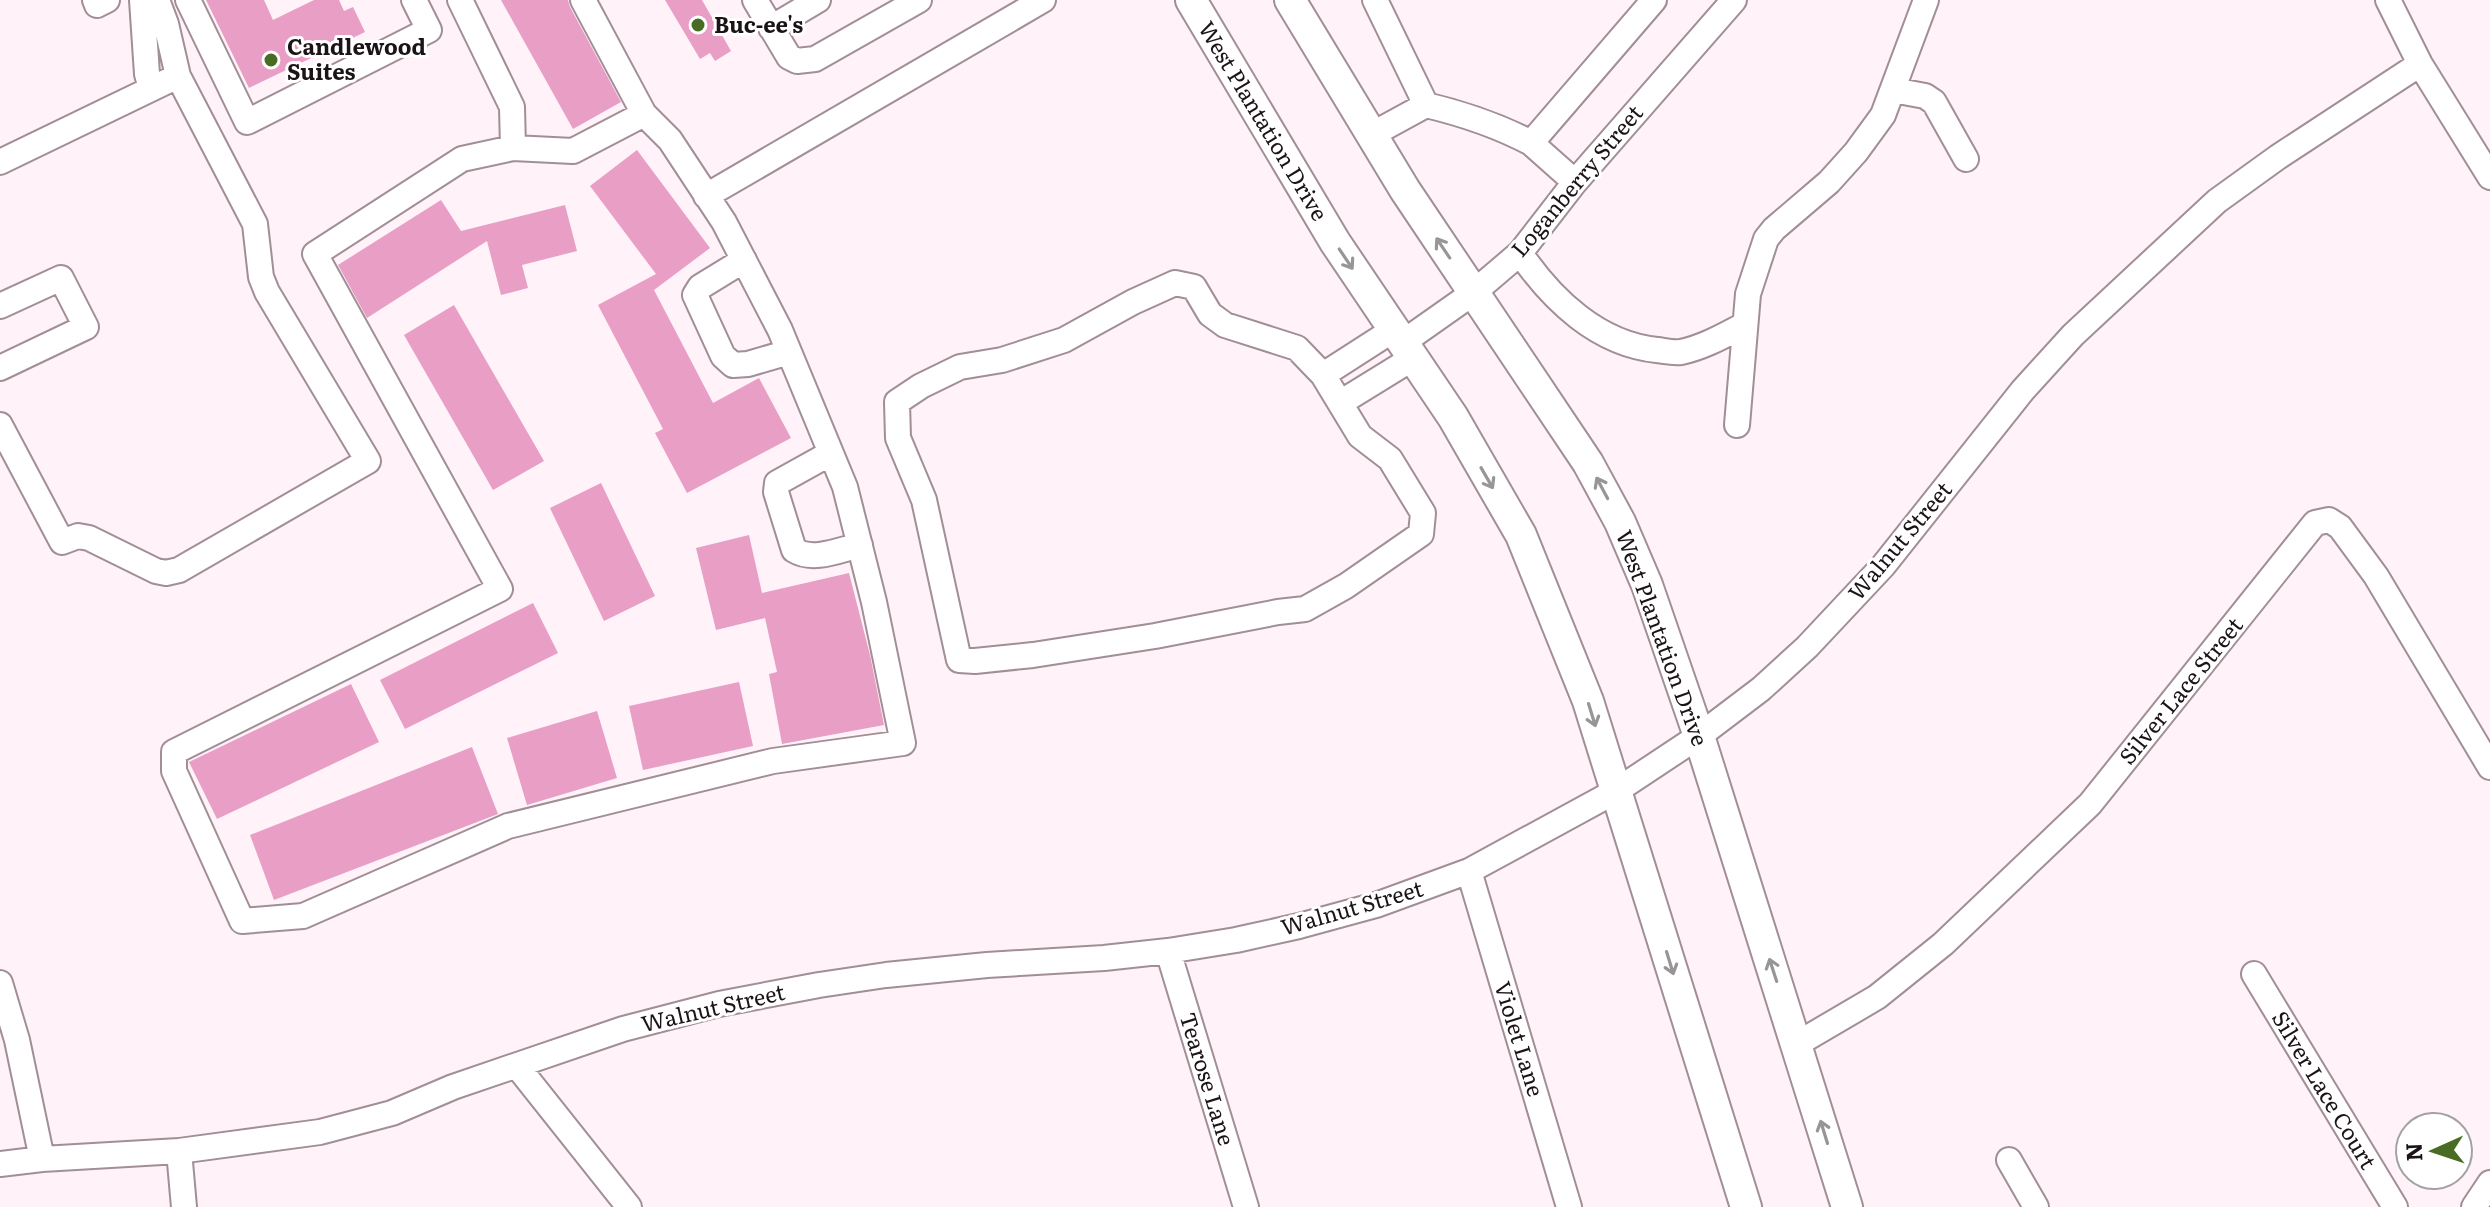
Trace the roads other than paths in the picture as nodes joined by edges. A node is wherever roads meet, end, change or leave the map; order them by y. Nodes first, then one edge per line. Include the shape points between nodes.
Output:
1 (95, 0) edge
2 (107, 0) edge
3 (142, 0) edge
4 (157, 0) edge
5 (188, 0) edge
6 (414, 0) edge
7 (460, 0) edge
8 (583, 0) edge
9 (755, 0) edge
10 (818, 0) edge
11 (919, 0) edge
12 (1043, 0) edge
13 (1191, 0) edge
14 (1375, 0) edge
15 (1654, 0) edge
16 (1734, 0) edge
17 (1926, 0) edge
18 (2388, 0) edge
19 (1296, 2) edge
20 (771, 28) junction
21 (170, 43) junction
22 (146, 48) junction
23 (2420, 64) junction
24 (178, 76) junction
25 (151, 89) junction
26 (1893, 90) junction
27 (1426, 105) junction
28 (644, 114) junction
29 (1371, 135) junction
30 (1531, 143) junction
31 (513, 148) junction
32 (1966, 159) dead end
33 (0, 162) edge
34 (2490, 177) edge
35 (1575, 182) junction
36 (706, 196) junction
37 (1520, 253) junction
38 (744, 260) junction
39 (1473, 293) junction
40 (0, 306) edge
41 (1744, 325) junction
42 (1403, 344) junction
43 (789, 352) junction
44 (0, 368) edge
45 (1323, 375) junction
46 (1340, 403) junction
47 (0, 425) edge
48 (1737, 425) dead end
49 (831, 453) junction
50 (860, 545) junction
51 (1699, 736) junction
52 (2490, 767) edge
53 (1616, 791) junction
54 (1469, 871) junction
55 (1168, 951) junction
56 (2254, 974) dead end
57 (0, 983) edge
58 (1797, 1044) junction
59 (517, 1066) junction
60 (179, 1151) junction
61 (42, 1159) junction
62 (2009, 1160) dead end
63 (0, 1164) edge
64 (2490, 1183) edge
65 (184, 1207) edge
66 (629, 1207) edge
67 (1246, 1207) edge
68 (1569, 1207) edge
69 (1746, 1207) edge
70 (1847, 1207) edge
71 (2036, 1207) edge
72 (2395, 1207) edge
73 (2474, 1207) edge

1 - 2 street via 97,5
3 - 22 street
4 - 21 street
5 - 6 street via 247,122 429,30
7 - 31 street via 512,107
8 - 28 street
9 - 20 street
10 - 20 street
11 - 20 street via 804,62 789,57
12 - 36 street
13 -> 42 main road, West Plantation Drive via 1335,242
14 - 27 street
15 - 30 street
16 - 35 street, Loganberry Street
17 - 26 street
18 - 23 street
19 - 29 main road, West Plantation Drive
21 - 22 street
21 - 24 street
22 - 25 street
23 - 34 street
23 - 51 street, Walnut Street via 2278,157 2169,244 2023,390 1883,566 1807,647
24 - 25 street
24 - 47 street via 255,224 267,292 368,461 166,573 89,538 62,542
25 - 33 street
26 - 32 street via 1934,102
26 - 41 street via 1883,115 1856,152 1766,239
27 - 29 street
27 - 30 street via 1501,127
28 - 31 street via 573,151
28 - 36 street via 670,140
39 -> 29 main road, West Plantation Drive
30 - 35 street
31 - 50 street via 462,159 315,254 500,589 174,752 174,771 242,921 303,916 508,826 773,761 903,743
35 - 37 street, Loganberry Street
36 - 38 street
37 - 39 street, Loganberry Street
37 - 41 street via 1569,310 1600,334 1641,348 1677,353
38 - 43 street
38 - 43 street via 695,295 723,356 733,365
39 - 42 street, Loganberry Street
51 -> 39 main road, West Plantation Drive via 1620,522 1588,463
40 - 44 street via 61,278 86,327
41 - 48 street
42 - 45 street
42 - 46 street
42 -> 53 main road, West Plantation Drive via 1453,417 1521,535 1588,701
43 - 49 street
45 - 46 street
45 - 46 street via 1297,348 1225,325 1210,314 1194,287 1175,283 1064,340 960,367 897,402 898,438 924,500 959,660 1033,655 1305,609 1360,578 1421,534 1423,513 1390,459 1360,436
49 - 50 street
49 - 50 street via 777,483 794,550 803,556 819,555
51 - 53 street, Walnut Street
58 -> 51 main road, West Plantation Drive
52 - 58 street, Silver Lace Street via 2376,576 2340,527 2329,520 2315,523 2090,804 1943,944 1877,997
53 - 54 street, Walnut Street
53 -> 69 main road, West Plantation Drive
54 - 55 street, Walnut Street via 1299,926
54 - 68 street, Violet Lane
55 - 59 street, Walnut Street via 819,985 623,1029
55 - 67 street, Tearose Lane
56 - 72 street, Silver Lace Court
57 - 61 street
70 -> 58 main road, West Plantation Drive
59 - 60 street, Walnut Street via 331,1130
59 - 66 street
60 - 61 street, Walnut Street
60 - 65 street
61 - 63 street, Walnut Street
62 - 71 street
64 - 73 street

